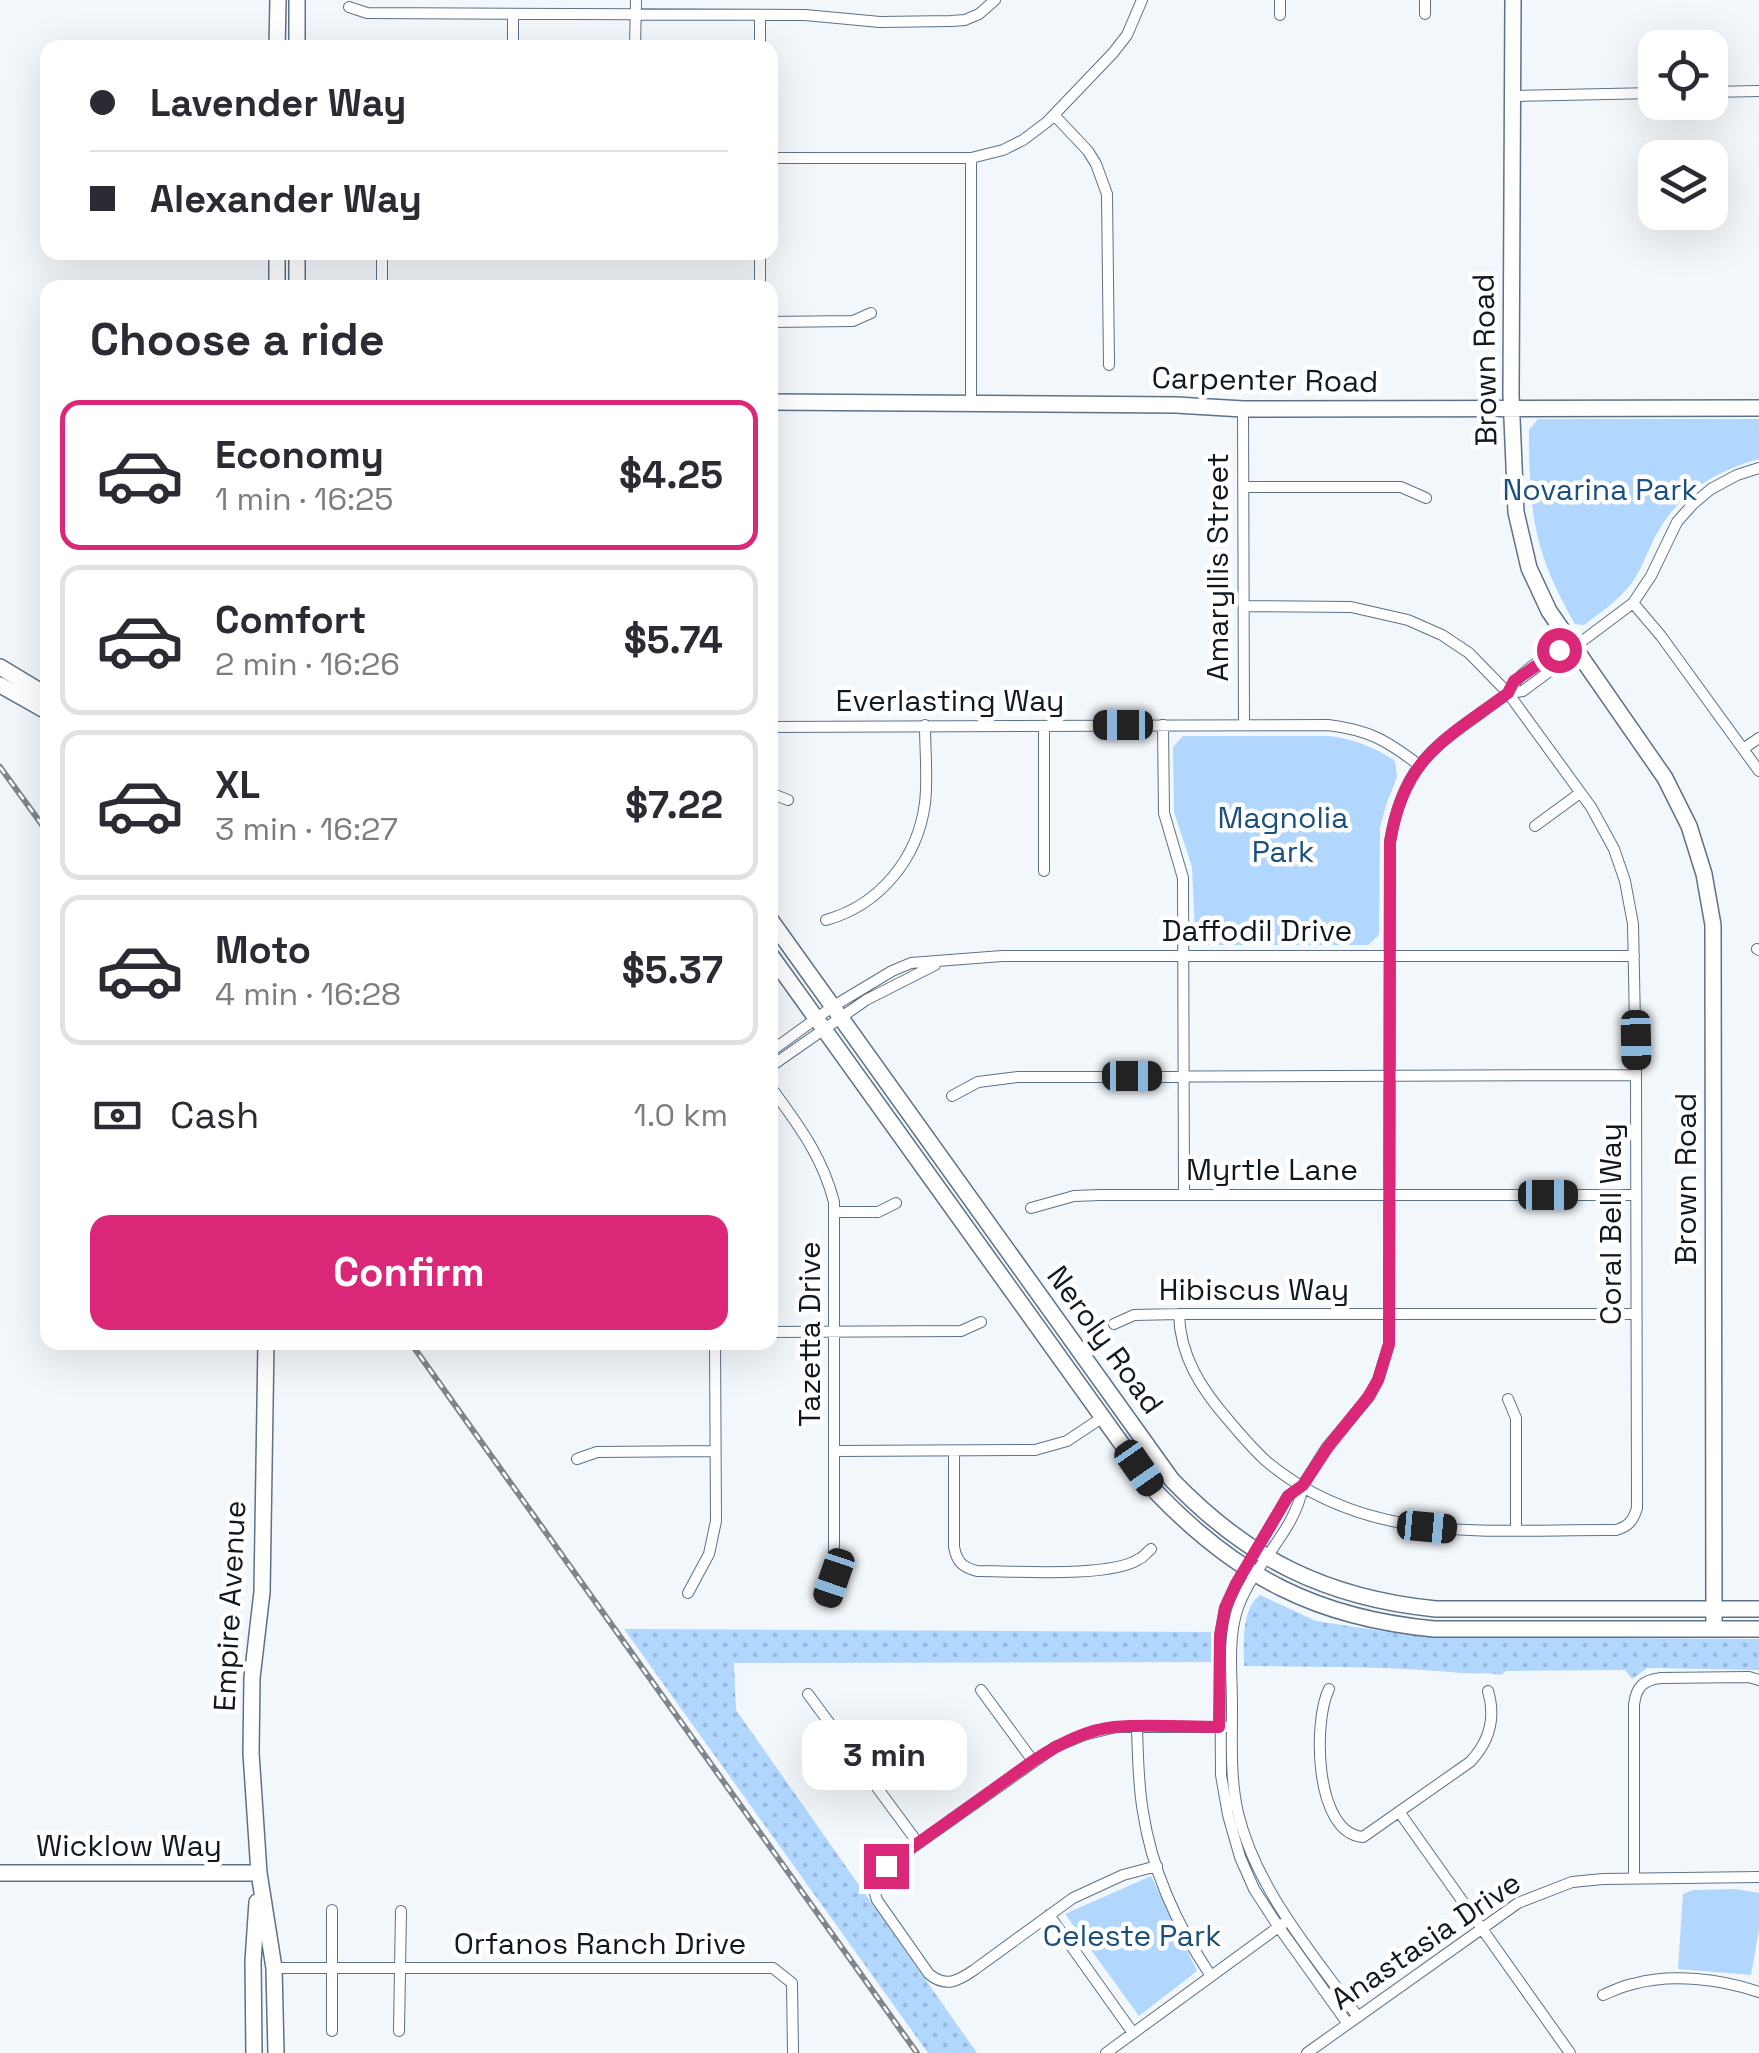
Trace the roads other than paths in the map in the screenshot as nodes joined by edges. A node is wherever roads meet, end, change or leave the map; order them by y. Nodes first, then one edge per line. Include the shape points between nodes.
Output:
1 (278, 0) edge
2 (297, 0) edge
3 (636, 0) edge
4 (995, 0) edge
5 (1142, 0) edge
6 (1280, 0) edge
7 (1425, 0) edge
8 (1513, 0) edge
9 (348, 7) dead end
10 (512, 14) junction
11 (760, 14) junction
12 (1425, 14) dead end
13 (636, 15) junction
14 (1280, 15) dead end
15 (278, 40) edge
16 (297, 40) edge
17 (512, 40) edge
18 (636, 40) edge
19 (760, 40) edge
20 (1759, 91) edge
21 (1728, 92) edge
22 (1638, 93) edge
23 (1513, 96) junction
24 (1054, 115) junction
25 (778, 158) edge
26 (971, 158) junction
27 (871, 314) dead end
28 (778, 322) edge
29 (1108, 365) dead end
30 (778, 402) edge
31 (971, 405) junction
32 (1759, 408) edge
33 (1512, 409) junction
34 (1243, 410) junction
35 (1759, 468) edge
36 (1243, 487) junction
37 (1426, 498) dead end
38 (1633, 602) junction
39 (1244, 606) junction
40 (1573, 648) junction
41 (0, 668) edge
42 (0, 686) edge
43 (40, 691) edge
44 (1508, 693) junction
45 (40, 708) edge
46 (1162, 725) junction
47 (1244, 725) junction
48 (778, 726) edge
49 (925, 726) junction
50 (1044, 726) junction
51 (1759, 738) edge
52 (1743, 750) junction
53 (1419, 765) junction
54 (1759, 771) edge
55 (1580, 793) junction
56 (778, 796) edge
57 (788, 800) dead end
58 (1535, 826) dead end
59 (1044, 871) dead end
60 (826, 920) dead end
61 (778, 930) edge
62 (1184, 956) junction
63 (1390, 956) junction
64 (1634, 956) junction
65 (778, 965) edge
66 (836, 1012) junction
67 (820, 1024) junction
68 (778, 1048) edge
69 (778, 1060) edge
70 (1636, 1075) junction
71 (1185, 1076) junction
72 (1390, 1076) junction
73 (952, 1096) dead end
74 (778, 1097) edge
75 (1184, 1195) junction
76 (1390, 1195) junction
77 (1636, 1195) junction
78 (896, 1204) dead end
79 (1031, 1208) dead end
80 (835, 1212) junction
81 (1180, 1314) junction
82 (1636, 1314) junction
83 (1390, 1315) junction
84 (981, 1322) dead end
85 (1114, 1324) dead end
86 (778, 1332) edge
87 (834, 1332) junction
88 (266, 1350) edge
89 (715, 1350) edge
90 (1508, 1399) dead end
91 (1103, 1417) junction
92 (715, 1451) junction
93 (836, 1451) junction
94 (954, 1452) junction
95 (577, 1459) dead end
96 (1303, 1485) junction
97 (1516, 1529) junction
98 (1151, 1549) dead end
99 (1261, 1554) junction
100 (1251, 1572) junction
101 (688, 1594) dead end
102 (827, 1598) dead end
103 (1714, 1609) junction
104 (1759, 1609) edge
105 (1714, 1629) junction
106 (1759, 1630) edge
107 (1759, 1680) edge
108 (1330, 1688) dead end
109 (981, 1690) dead end
110 (1488, 1691) dead end
111 (808, 1694) dead end
112 (1137, 1727) junction
113 (1219, 1727) junction
114 (1232, 1727) junction
115 (1033, 1761) junction
116 (1400, 1813) junction
117 (918, 1843) junction
118 (1157, 1866) junction
119 (258, 1872) junction
120 (0, 1873) edge
121 (1634, 1877) junction
122 (1759, 1878) edge
123 (332, 1910) dead end
124 (401, 1911) dead end
125 (1049, 1915) junction
126 (1283, 1923) junction
127 (1480, 1929) junction
128 (274, 1968) junction
129 (332, 1968) junction
130 (399, 1969) junction
131 (1212, 1976) junction
132 (1758, 1988) edge
133 (1603, 1996) dead end
134 (1353, 2020) junction
135 (254, 2030) junction
136 (332, 2031) dead end
137 (399, 2031) dead end
138 (1133, 2034) junction
139 (254, 2053) edge
140 (262, 2053) edge
141 (276, 2053) edge
142 (793, 2053) edge
143 (1106, 2053) edge
144 (1307, 2053) edge
145 (1570, 2053) edge

1 - 15 street
2 - 16 street
3 - 13 street
4 - 11 street via 951,22
5 - 24 street via 1113,54
6 - 14 street
7 - 12 street
8 - 23 street, Brown Road
9 - 10 street via 367,13
10 - 13 street
10 - 17 street
11 - 13 street
11 - 19 street
13 - 18 street
20 - 21 street
22 - 23 street
23 - 33 street, Brown Road
24 - 26 street via 1024,140
24 - 29 street via 1088,151 1107,194
25 - 26 street
26 - 31 street
27 - 28 street via 853,321
30 - 31 street, Carpenter Road
31 - 34 street, Carpenter Road
32 - 33 street, Carpenter Road
33 - 34 street, Carpenter Road
33 - 40 street, Brown Road via 1516,512 1529,568
34 - 36 street, Amaryllis Street
35 - 38 street via 1711,488 1693,504
36 - 37 street via 1401,487
36 - 39 street, Amaryllis Street
38 - 40 street
38 - 52 street
39 - 44 street, Coral Bell Way via 1351,607 1408,620 1469,653
39 - 47 street, Amaryllis Street
40 - 44 street via 1523,691
40 - 103 street, Brown Road via 1665,778 1689,826 1712,925
41 - 43 street
42 - 45 street
44 - 53 street
44 - 55 street, Coral Bell Way
46 - 47 street, Everlasting Way
46 - 50 street, Everlasting Way
46 - 62 street via 1164,814 1184,878
47 - 53 street, Everlasting Way via 1348,728 1387,741
48 - 49 street, Everlasting Way
49 - 50 street, Everlasting Way
49 - 60 street via 926,799 914,845 876,894
50 - 59 street
51 - 52 street
52 - 54 street
53 - 63 street via 1394,814
55 - 58 street
55 - 64 street, Coral Bell Way via 1626,881
56 - 57 street
61 - 66 street, Neroly Road
62 - 63 street, Daffodil Drive
62 - 66 street, Daffodil Drive via 940,962
62 - 71 street
63 - 64 street, Daffodil Drive
63 - 72 street
64 - 70 street, Coral Bell Way
65 - 67 street, Neroly Road
66 - 67 street, Daffodil Drive
66 - 99 street, Neroly Road via 1172,1480
67 - 68 street, Daffodil Drive
67 - 69 street, Daffodil Drive
67 - 91 street, Neroly Road
70 - 72 street
70 - 77 street, Coral Bell Way
71 - 72 street
71 - 73 street via 1018,1077 978,1082
71 - 75 street
72 - 76 street
74 - 80 street, Tazetta Drive via 824,1168
75 - 76 street, Myrtle Lane
75 - 79 street, Myrtle Lane via 1074,1196
76 - 77 street, Myrtle Lane
76 - 83 street
77 - 82 street, Coral Bell Way
78 - 80 street via 878,1212
80 - 87 street, Tazetta Drive
81 - 83 street, Hibiscus Way
81 - 85 street, Hibiscus Way via 1134,1315
81 - 96 street, Coral Bell Way via 1188,1362 1218,1408 1264,1459
82 - 83 street, Hibiscus Way
82 - 97 street, Coral Bell Way via 1634,1518 1616,1530
83 - 96 street via 1378,1380
84 - 87 street via 961,1331
86 - 87 street
87 - 93 street, Tazetta Drive
88 - 119 street, Empire Avenue via 262,1592 250,1753
89 - 92 street
90 - 97 street via 1516,1418
91 - 94 street via 1067,1441 1035,1450
91 - 100 street, Neroly Road via 1157,1493
92 - 95 street via 597,1452
92 - 101 street via 714,1533
93 - 94 street
93 - 102 street, Tazetta Drive via 834,1578
94 - 98 street via 954,1547 964,1568 1114,1568
96 - 97 street, Coral Bell Way via 1342,1507 1404,1525
96 - 99 street via 1300,1503
99 - 100 street
99 - 103 street, Neroly Road via 1336,1589 1410,1607
100 - 105 street, Neroly Road via 1326,1607 1407,1626
100 - 113 street via 1225,1608
100 - 114 street via 1232,1638
103 - 104 street, Neroly Road
103 - 105 street, Brown Road
105 - 106 street, Neroly Road
107 - 121 street via 1642,1683 1635,1696
108 - 116 street via 1321,1706 1321,1778 1341,1826 1363,1837
109 - 115 street
110 - 116 street via 1492,1722 1478,1754
111 - 117 street
112 - 113 street
112 - 115 street via 1084,1735
112 - 118 street via 1143,1811
113 - 114 street
113 - 126 street via 1236,1843 1254,1889
114 - 126 street via 1242,1826
115 - 117 street
116 - 127 street
117 - 125 street via 873,1881 877,1900 940,1982 958,1981
118 - 125 street via 1073,1898
118 - 131 street via 1192,1948
119 - 120 street, Wicklow Way
119 - 128 street, Empire Avenue
119 - 135 street, Empire Avenue
121 - 122 street, Anastasia Drive
121 - 127 street, Anastasia Drive via 1551,1888
123 - 129 street
124 - 130 street
125 - 138 street
126 - 131 street
126 - 134 street
127 - 134 street, Anastasia Drive
127 - 145 street
128 - 129 street, Orfanos Ranch Drive
128 - 141 street, Empire Avenue
129 - 130 street, Orfanos Ranch Drive
129 - 136 street
130 - 137 street
130 - 142 street, Orfanos Ranch Drive via 773,1968 792,1983
131 - 138 street
132 - 133 street via 1658,1979
134 - 144 street, Anastasia Drive
135 - 139 street, Empire Avenue
135 - 140 street
138 - 143 street

